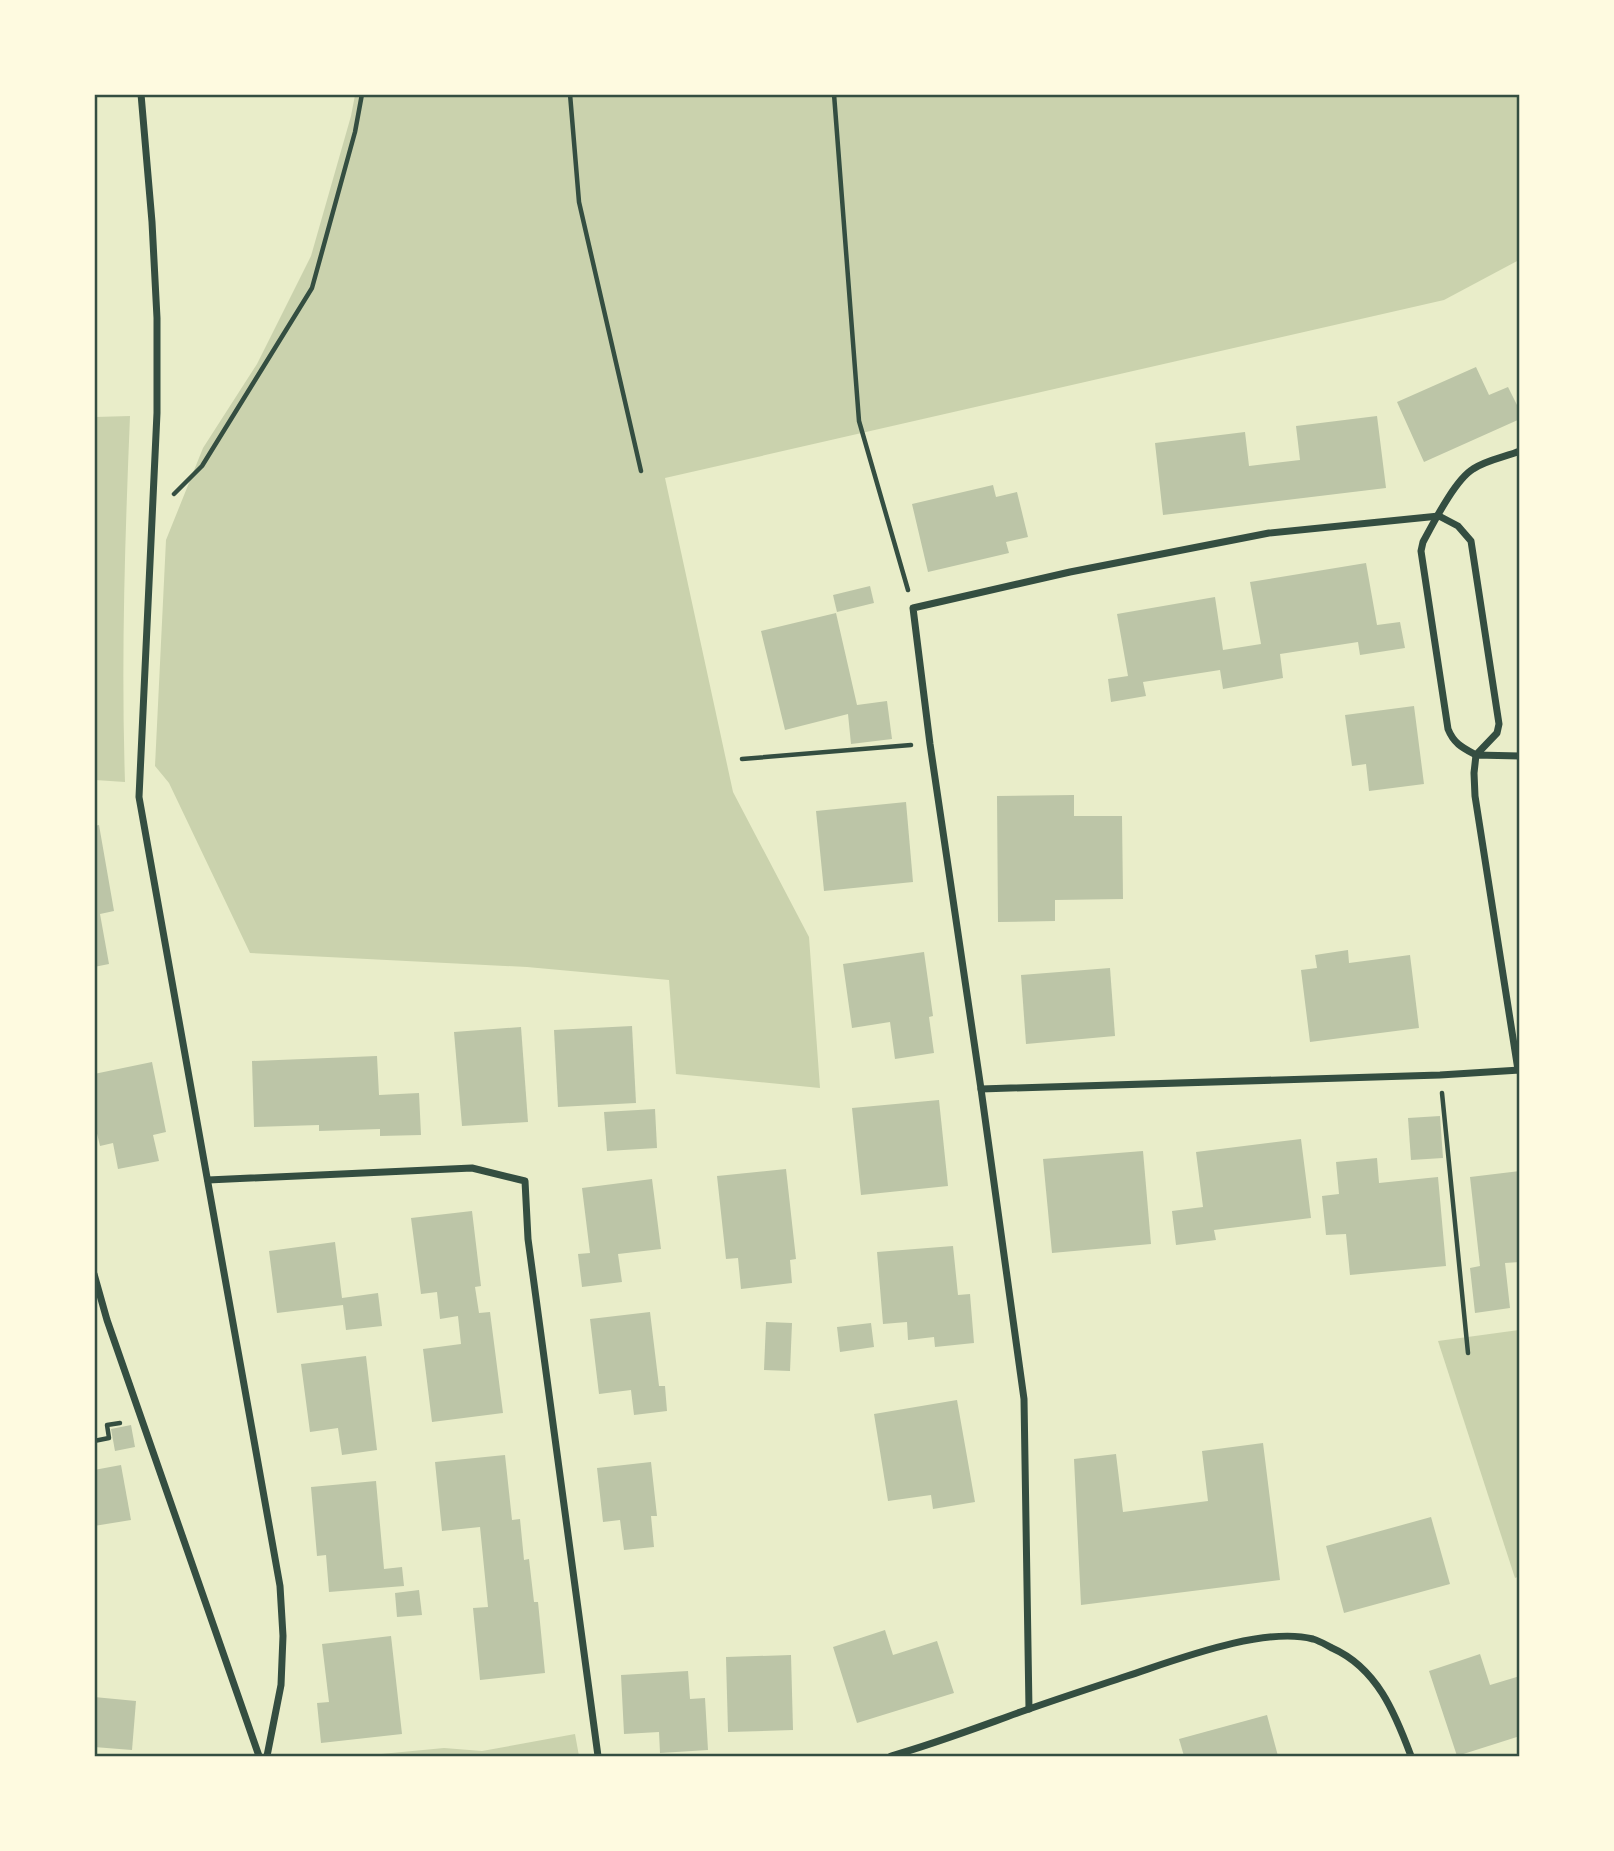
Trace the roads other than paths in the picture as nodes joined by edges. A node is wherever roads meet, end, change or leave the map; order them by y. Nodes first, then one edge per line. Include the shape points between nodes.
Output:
1 (141, 94) edge
2 (1520, 451) edge
3 (1439, 516) junction
4 (1476, 755) junction
5 (1520, 756) edge
6 (1519, 1070) edge
7 (981, 1089) junction
8 (208, 1180) junction
9 (94, 1274) edge
10 (1029, 1709) junction
11 (259, 1756) edge
12 (267, 1756) edge
13 (598, 1756) edge
14 (891, 1756) edge
15 (1410, 1756) edge

1 - 8 street via 157,318 157,413 139,797
2 - 3 street via 1474,468 1458,484
3 - 4 street via 1421,551 1448,729 1459,746
3 - 4 street via 1458,526 1471,541 1499,723 1497,733
3 - 7 street via 1269,533 913,608
4 - 5 street
4 - 6 street via 1475,796
6 - 7 street
7 - 10 street via 1024,1399
8 - 12 street via 280,1586 281,1685
8 - 13 street via 472,1168 525,1181 528,1239
9 - 11 street
10 - 14 street
10 - 15 street via 1184,1657 1259,1638 1314,1639 1358,1663 1377,1685 1401,1728

